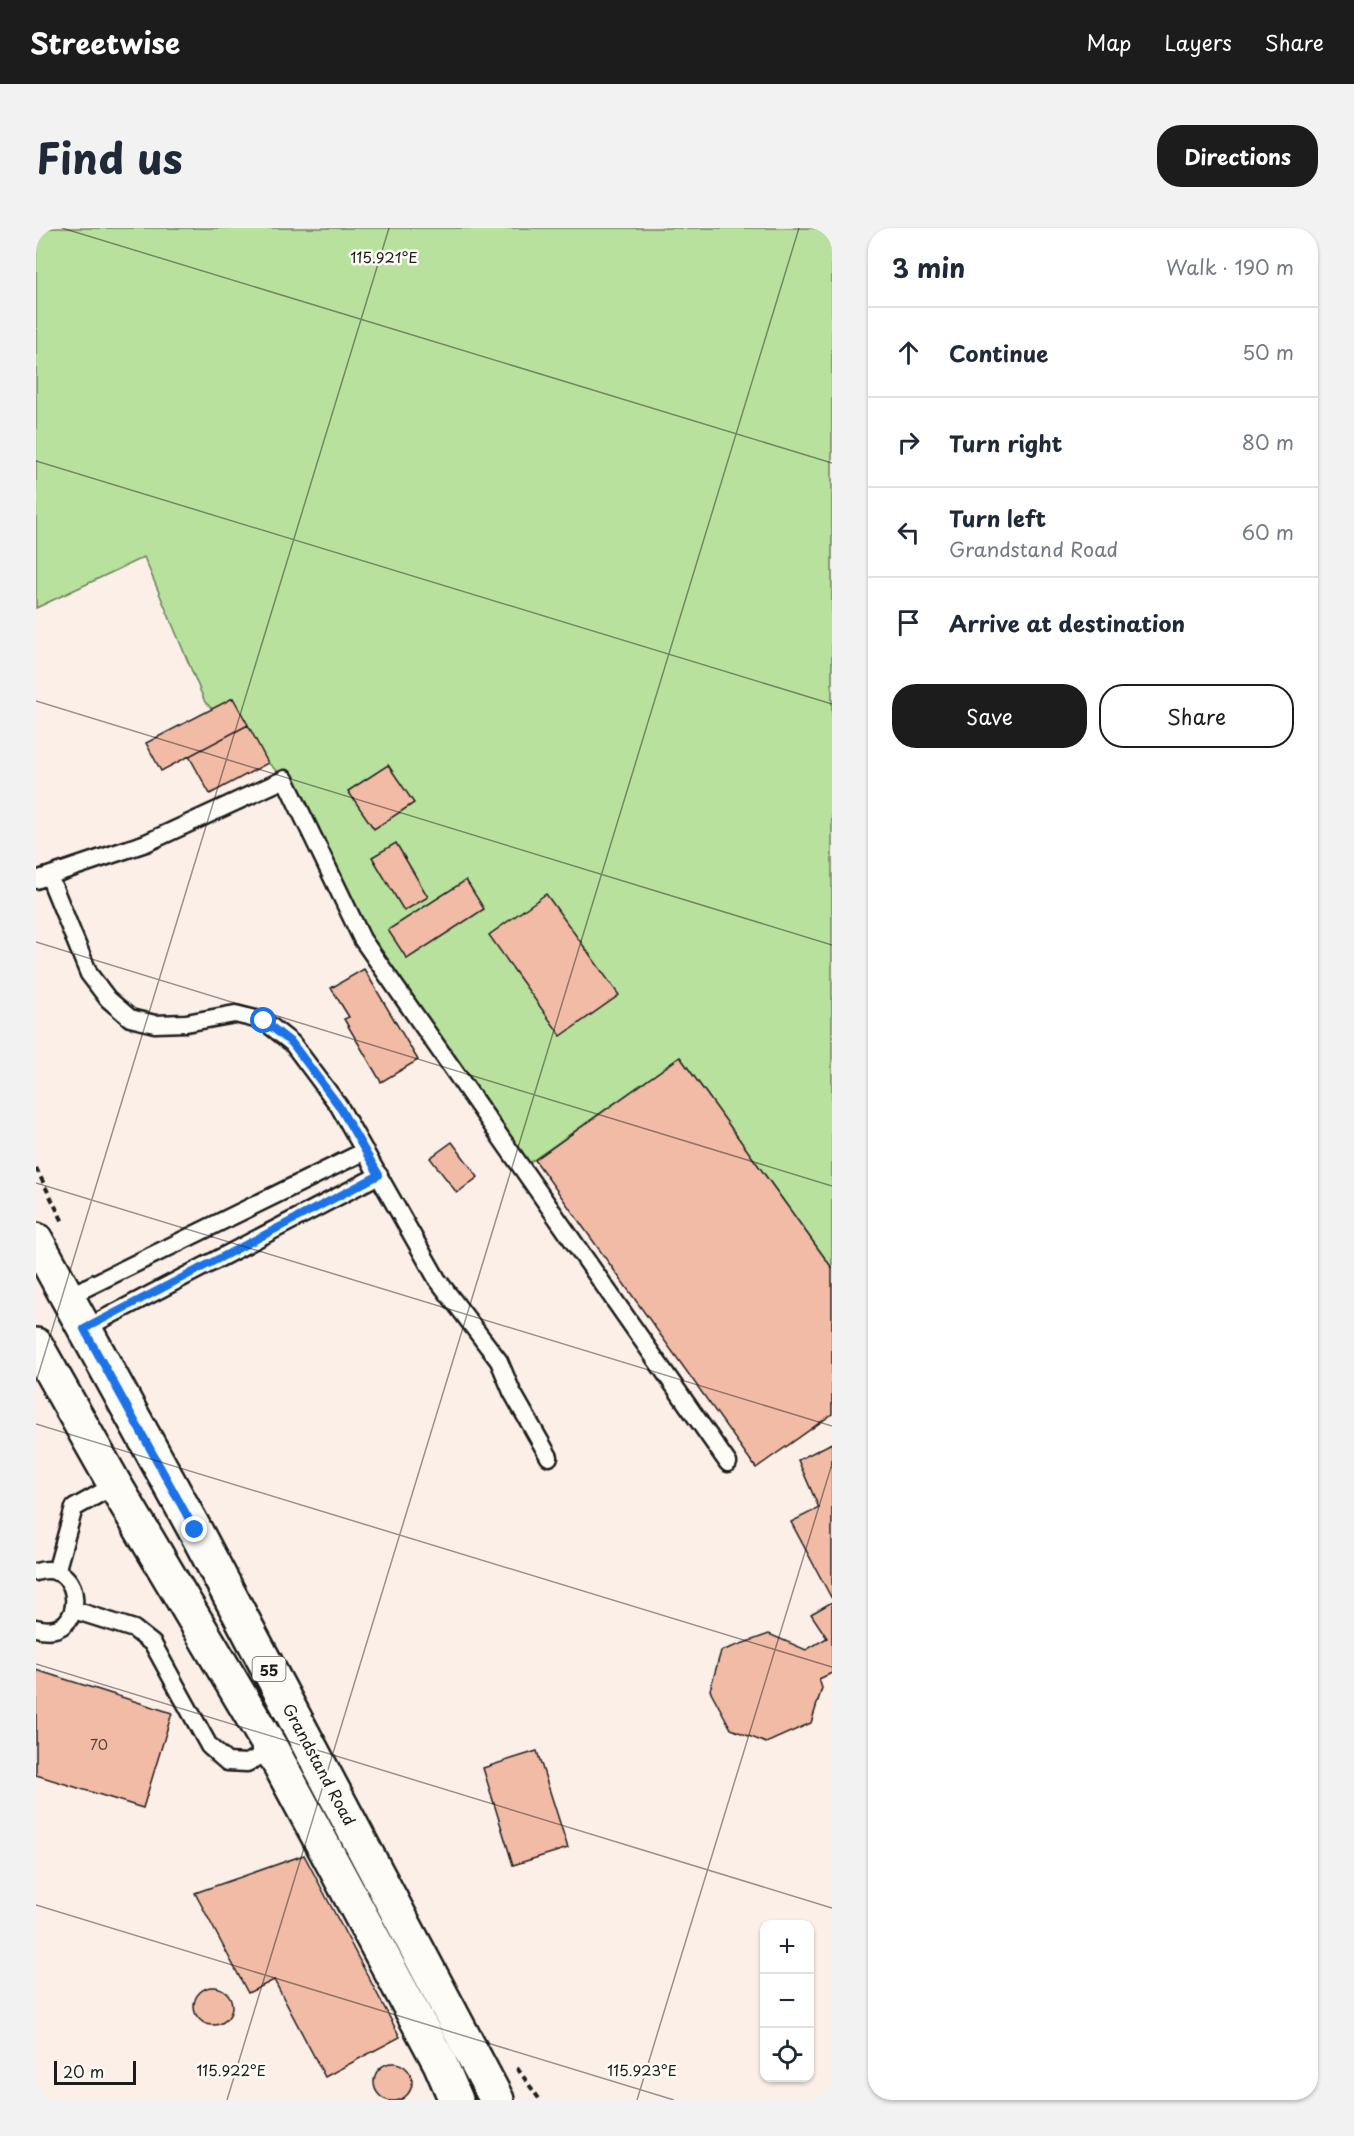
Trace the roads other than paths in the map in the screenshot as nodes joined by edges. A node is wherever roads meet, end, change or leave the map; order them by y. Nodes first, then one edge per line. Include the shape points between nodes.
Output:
1 (42, 878) edge
2 (365, 1151) junction
3 (379, 1175) junction
4 (36, 1240) edge
5 (67, 1297) junction
6 (84, 1329) junction
7 (36, 1345) edge
8 (549, 1457) dead end
9 (728, 1463) dead end
10 (115, 1485) junction
11 (36, 1572) edge
12 (56, 1572) junction
13 (74, 1610) junction
14 (36, 1628) edge
15 (272, 1750) junction
16 (456, 2100) edge
17 (497, 2100) edge

1 - 2 lane via 89,974 108,999 130,1018 155,1024 186,1023 235,1014 264,1021 292,1043 339,1106
1 - 9 lane via 146,843 285,779 362,939
2 - 3 lane
2 - 5 lane
3 - 6 lane
3 - 8 lane via 437,1278 499,1360 512,1392
4 - 5 main road, Grandstand Road / 55
5 - 6 main road, Grandstand Road / 55
6 - 17 main road, Grandstand Road / 55 via 201,1541
7 - 10 main road, 55
10 - 12 lane via 74,1508
10 - 15 main road, 55
11 - 12 lane
12 - 13 lane via 72,1585
13 - 14 lane via 60,1626 51,1630
13 - 15 lane via 134,1629 153,1644 209,1746 227,1762 247,1764
15 - 16 main road, 55 via 440,2063

